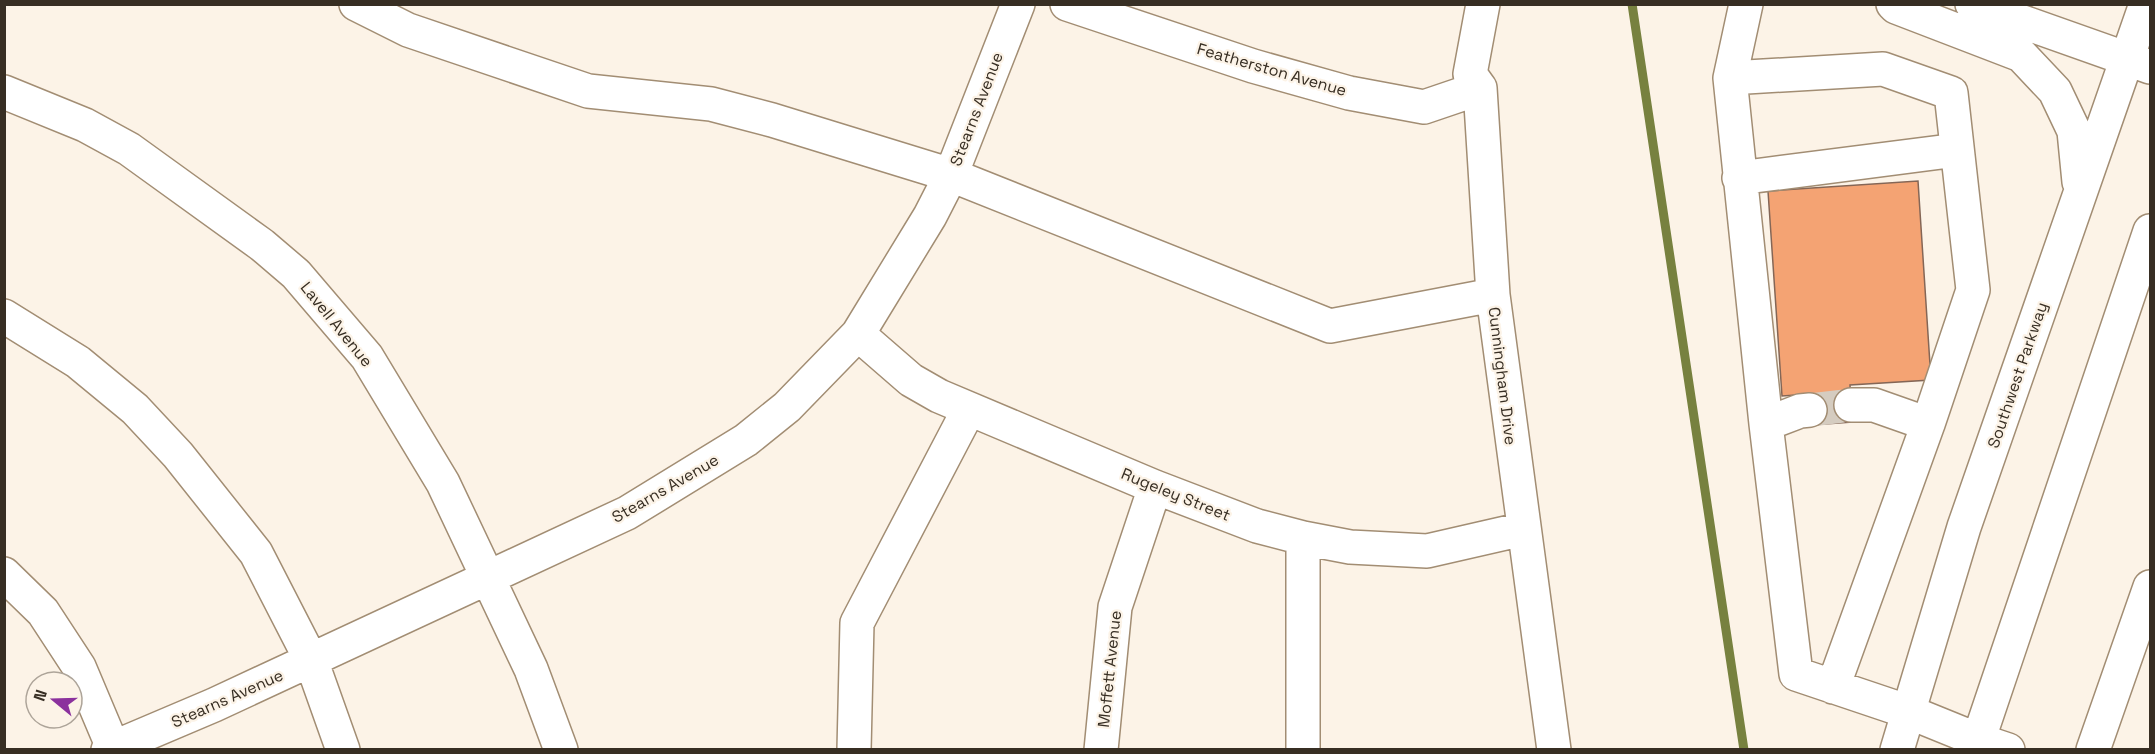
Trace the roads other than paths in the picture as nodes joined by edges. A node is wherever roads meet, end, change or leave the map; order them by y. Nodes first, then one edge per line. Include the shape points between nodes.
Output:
1 (356, 4) edge
2 (1018, 4) edge
3 (1067, 4) edge
4 (1483, 4) edge
5 (1746, 4) edge
6 (1893, 4) edge
7 (1972, 4) edge
8 (2146, 4) edge
9 (2139, 63) edge
10 (1730, 78) junction
11 (1480, 88) junction
12 (4, 92) edge
13 (1957, 150) junction
14 (951, 175) junction
15 (1739, 178) junction
16 (2070, 224) junction
17 (2151, 231) edge
18 (1493, 295) junction
19 (4, 316) edge
20 (858, 334) junction
21 (1851, 405) tunnel mouth
22 (969, 409) junction
23 (1810, 410) tunnel mouth
24 (1766, 424) junction
25 (1928, 424) junction
26 (1155, 487) junction
27 (1523, 529) junction
28 (1303, 538) junction
29 (4, 574) edge
30 (488, 577) junction
31 (2151, 587) edge
32 (311, 660) junction
33 (1833, 687) junction
34 (1909, 712) junction
35 (1987, 746) edge
36 (112, 749) edge
37 (343, 750) edge
38 (561, 750) edge
39 (854, 750) edge
40 (1101, 750) edge
41 (1303, 750) edge
42 (1554, 750) edge
43 (1897, 750) edge
44 (2093, 750) edge

1 - 14 street via 408,30 588,91 711,104
2 - 14 street, Stearns Avenue
3 - 11 street, Featherston Avenue via 1253,66 1349,93 1424,107
4 - 11 street, Cunningham Drive via 1470,74
5 - 10 street
6 - 16 street via 2021,55 2055,91 2074,131 2080,178
7 - 9 street
8 - 9 street, Southwest Parkway
9 - 16 street, Southwest Parkway
10 - 13 street via 1883,69 1951,93
10 - 15 street
11 - 18 street, Cunningham Drive
12 - 30 street, Lavell Avenue via 86,124 129,149 296,274 367,357 443,483
13 - 15 street
13 - 25 street via 1972,291
14 - 18 street via 1330,326
14 - 20 street, Stearns Avenue
15 - 24 street
16 - 34 street, Southwest Parkway via 1964,527
17 - 35 street
18 - 27 street, Cunningham Drive
19 - 32 street via 78,362 135,409 178,455 256,553
20 - 22 street, Rugeley Street via 911,380
20 - 30 street, Stearns Avenue via 787,407 746,440 627,513
21 - 25 street via 1874,405
22 - 26 street, Rugeley Street
22 - 39 street via 857,623
23 - 24 street
24 - 33 street via 1796,674
25 - 33 street
26 - 28 street, Rugeley Street via 1257,526
26 - 40 street, Moffett Avenue via 1115,607
27 - 28 street, Rugeley Street via 1428,551 1350,547
27 - 42 street, Cunningham Drive
28 - 41 street
29 - 36 street via 43,612 79,667
30 - 32 street, Stearns Avenue
30 - 38 street, Lavell Avenue via 531,669
31 - 44 street
32 - 36 street, Stearns Avenue
32 - 37 street
33 - 34 street
34 - 35 street
34 - 43 street, Southwest Parkway

